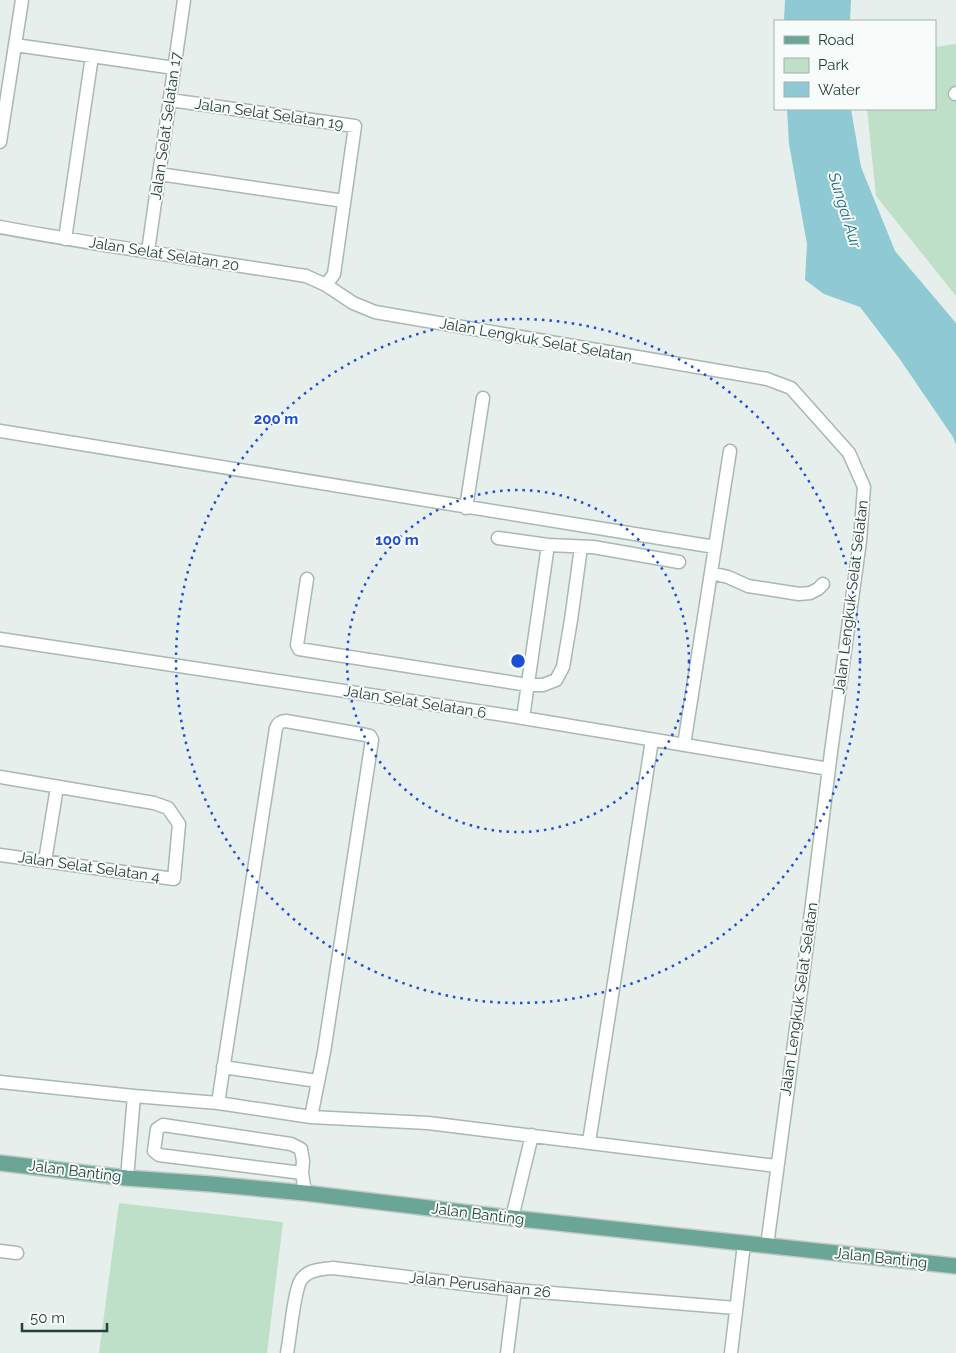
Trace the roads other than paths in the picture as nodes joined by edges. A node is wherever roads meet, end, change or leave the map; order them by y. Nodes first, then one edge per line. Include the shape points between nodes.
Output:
1 (22, 0) edge
2 (184, 0) edge
3 (15, 45) junction
4 (92, 56) junction
5 (174, 68) junction
6 (5, 78) edge
7 (170, 100) junction
8 (0, 142) edge
9 (159, 174) junction
10 (344, 201) junction
11 (0, 227) edge
12 (65, 239) junction
13 (148, 251) junction
14 (326, 285) junction
15 (483, 398) dead end
16 (0, 431) edge
17 (730, 451) dead end
18 (466, 508) junction
19 (498, 538) dead end
20 (548, 545) junction
21 (582, 547) junction
22 (715, 547) junction
23 (679, 562) dead end
24 (711, 573) junction
25 (307, 579) dead end
26 (823, 584) dead end
27 (0, 639) edge
28 (528, 686) junction
29 (523, 718) junction
30 (652, 740) junction
31 (684, 745) junction
32 (831, 752) junction
33 (805, 765) junction
34 (829, 769) junction
35 (0, 777) edge
36 (57, 786) junction
37 (826, 790) junction
38 (0, 855) edge
39 (45, 861) junction
40 (223, 1067) junction
41 (317, 1081) junction
42 (0, 1082) edge
43 (134, 1096) junction
44 (218, 1102) junction
45 (311, 1117) junction
46 (532, 1135) junction
47 (589, 1142) junction
48 (0, 1163) edge
49 (776, 1166) junction
50 (302, 1173) junction
51 (127, 1178) junction
52 (305, 1193) junction
53 (512, 1218) junction
54 (744, 1244) junction
55 (767, 1246) junction
56 (0, 1251) edge
57 (17, 1253) dead end
58 (956, 1266) edge
59 (515, 1290) junction
60 (736, 1308) junction
61 (287, 1353) edge
62 (507, 1353) edge
63 (731, 1353) edge

1 - 3 street
2 - 5 street, Jalan Selat Selatan 17
3 - 4 street
3 - 6 street
4 - 5 street
4 - 12 street
5 - 7 street, Jalan Selat Selatan 17
6 - 8 street
7 - 9 street, Jalan Selat Selatan 17
7 - 10 street, Jalan Selat Selatan 19 via 355,126
9 - 10 street
9 - 13 street, Jalan Selat Selatan 17
10 - 14 street, Jalan Selat Selatan 19 via 334,274
11 - 12 street, Jalan Selat Selatan 20
12 - 13 street, Jalan Selat Selatan 20
13 - 14 street, Jalan Selat Selatan 20 via 306,276
14 - 32 street, Jalan Lengkuk Selat Selatan via 353,304 375,312 767,379 791,388 849,452 864,487 860,541
15 - 18 street
16 - 18 street
17 - 22 street
18 - 22 street
19 - 20 street
20 - 21 street
20 - 28 street
21 - 23 street
21 - 28 street via 559,676 551,683
22 - 24 street
24 - 26 street via 728,576 748,586 799,594 810,593
24 - 31 street
25 - 28 street via 297,644 299,649
27 - 29 street, Jalan Selat Selatan 6
28 - 29 street
29 - 30 street, Jalan Selat Selatan 6
30 - 31 street, Jalan Selat Selatan 6
30 - 47 street
31 - 33 street, Jalan Selat Selatan 6
32 - 33 street
32 - 34 street, Jalan Lengkuk Selat Selatan
33 - 34 street, Jalan Selat Selatan 6
33 - 37 street
34 - 37 street, Jalan Lengkuk Selat Selatan
35 - 36 street, Jalan Selat Selatan 4
36 - 39 street
36 - 39 street, Jalan Selat Selatan 4 via 168,808 179,824 174,879
37 - 49 street, Jalan Lengkuk Selat Selatan
38 - 39 street, Jalan Selat Selatan 4
40 - 41 street
40 - 41 street via 276,728 281,721 366,735 372,740
40 - 44 street
41 - 45 street
42 - 43 street
43 - 44 street
43 - 51 street
44 - 45 street
45 - 46 street via 428,1123
46 - 47 street
46 - 53 street
47 - 49 street
48 - 51 main road, Jalan Banting
49 - 55 street, Jalan Lengkuk Selat Selatan
50 - 50 street via 300,1149 291,1144 163,1124 157,1129 154,1151 158,1155
50 - 52 street
51 - 52 main road, Jalan Banting
52 - 53 main road, Jalan Banting
53 - 54 main road, Jalan Banting
54 - 55 main road, Jalan Banting
54 - 60 street
55 - 58 main road, Jalan Banting
56 - 57 street
59 - 60 street, Jalan Perusahaan 26
59 - 61 street, Jalan Perusahaan 26 via 333,1268 310,1272 301,1279 297,1291
59 - 62 street
60 - 63 street

